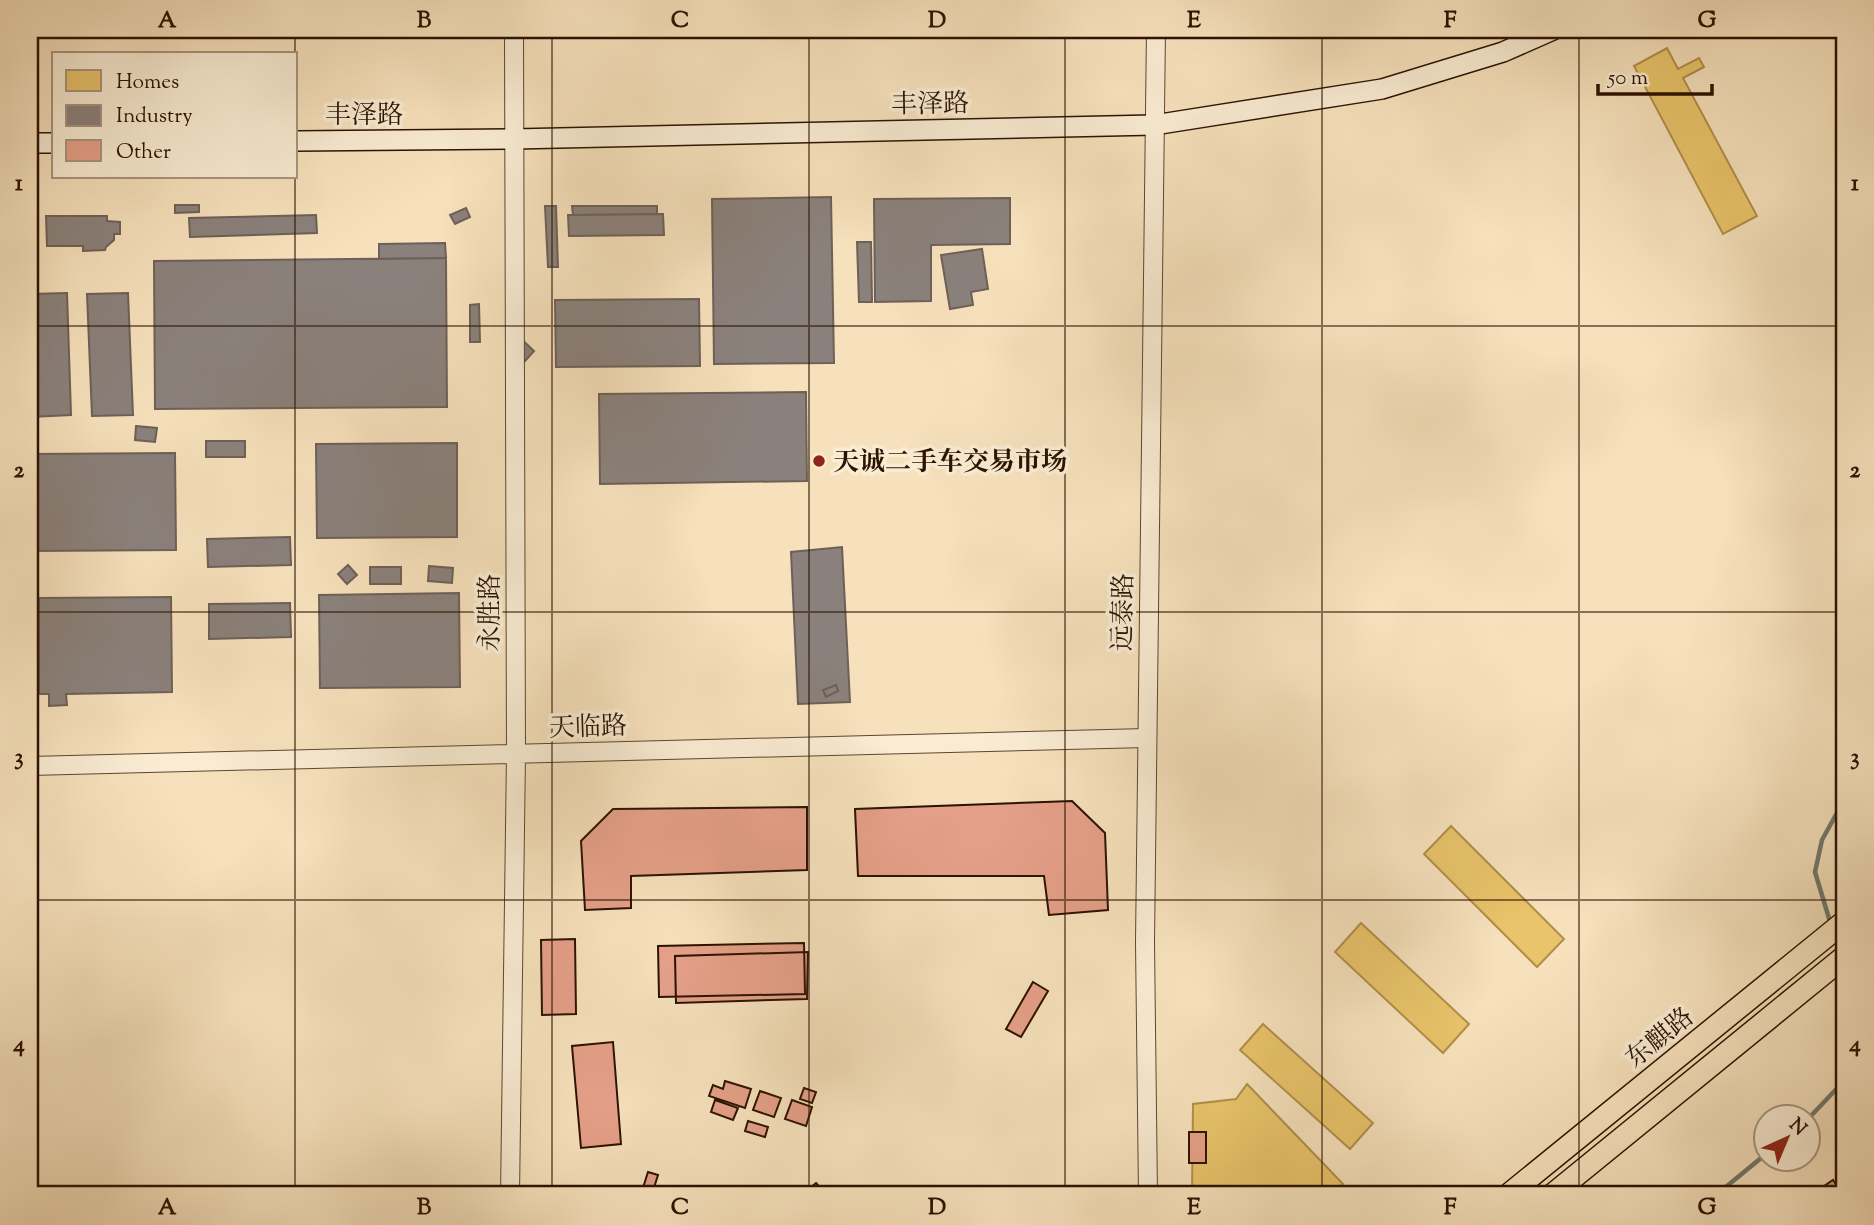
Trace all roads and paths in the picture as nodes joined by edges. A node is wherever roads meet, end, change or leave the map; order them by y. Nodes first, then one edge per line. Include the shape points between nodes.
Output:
1 (514, 30) edge
2 (1156, 30) edge
3 (1553, 30) edge
4 (1154, 124) junction
5 (514, 139) junction
6 (298, 141) edge
7 (30, 143) edge
8 (52, 143) edge
9 (1147, 738) junction
10 (516, 755) junction
11 (30, 766) edge
12 (1844, 922) edge
13 (1837, 964) edge
14 (510, 1195) edge
15 (1148, 1195) edge
16 (1508, 1195) edge
17 (1552, 1195) edge

1 - 5 street, 永胜路
2 - 4 street, 远泰路
3 - 4 main road, 丰泽路 via 1503,52 1382,89
4 - 5 main road, 丰泽路
4 - 9 street, 远泰路
5 - 6 main road, 丰泽路
5 - 10 street, 永胜路
7 - 8 main road
9 - 10 street, 天临路
9 - 15 street, 远泰路
10 - 11 street, 天临路
10 - 14 street, 永胜路
12 - 16 main road, 东麒路
13 - 17 main road

